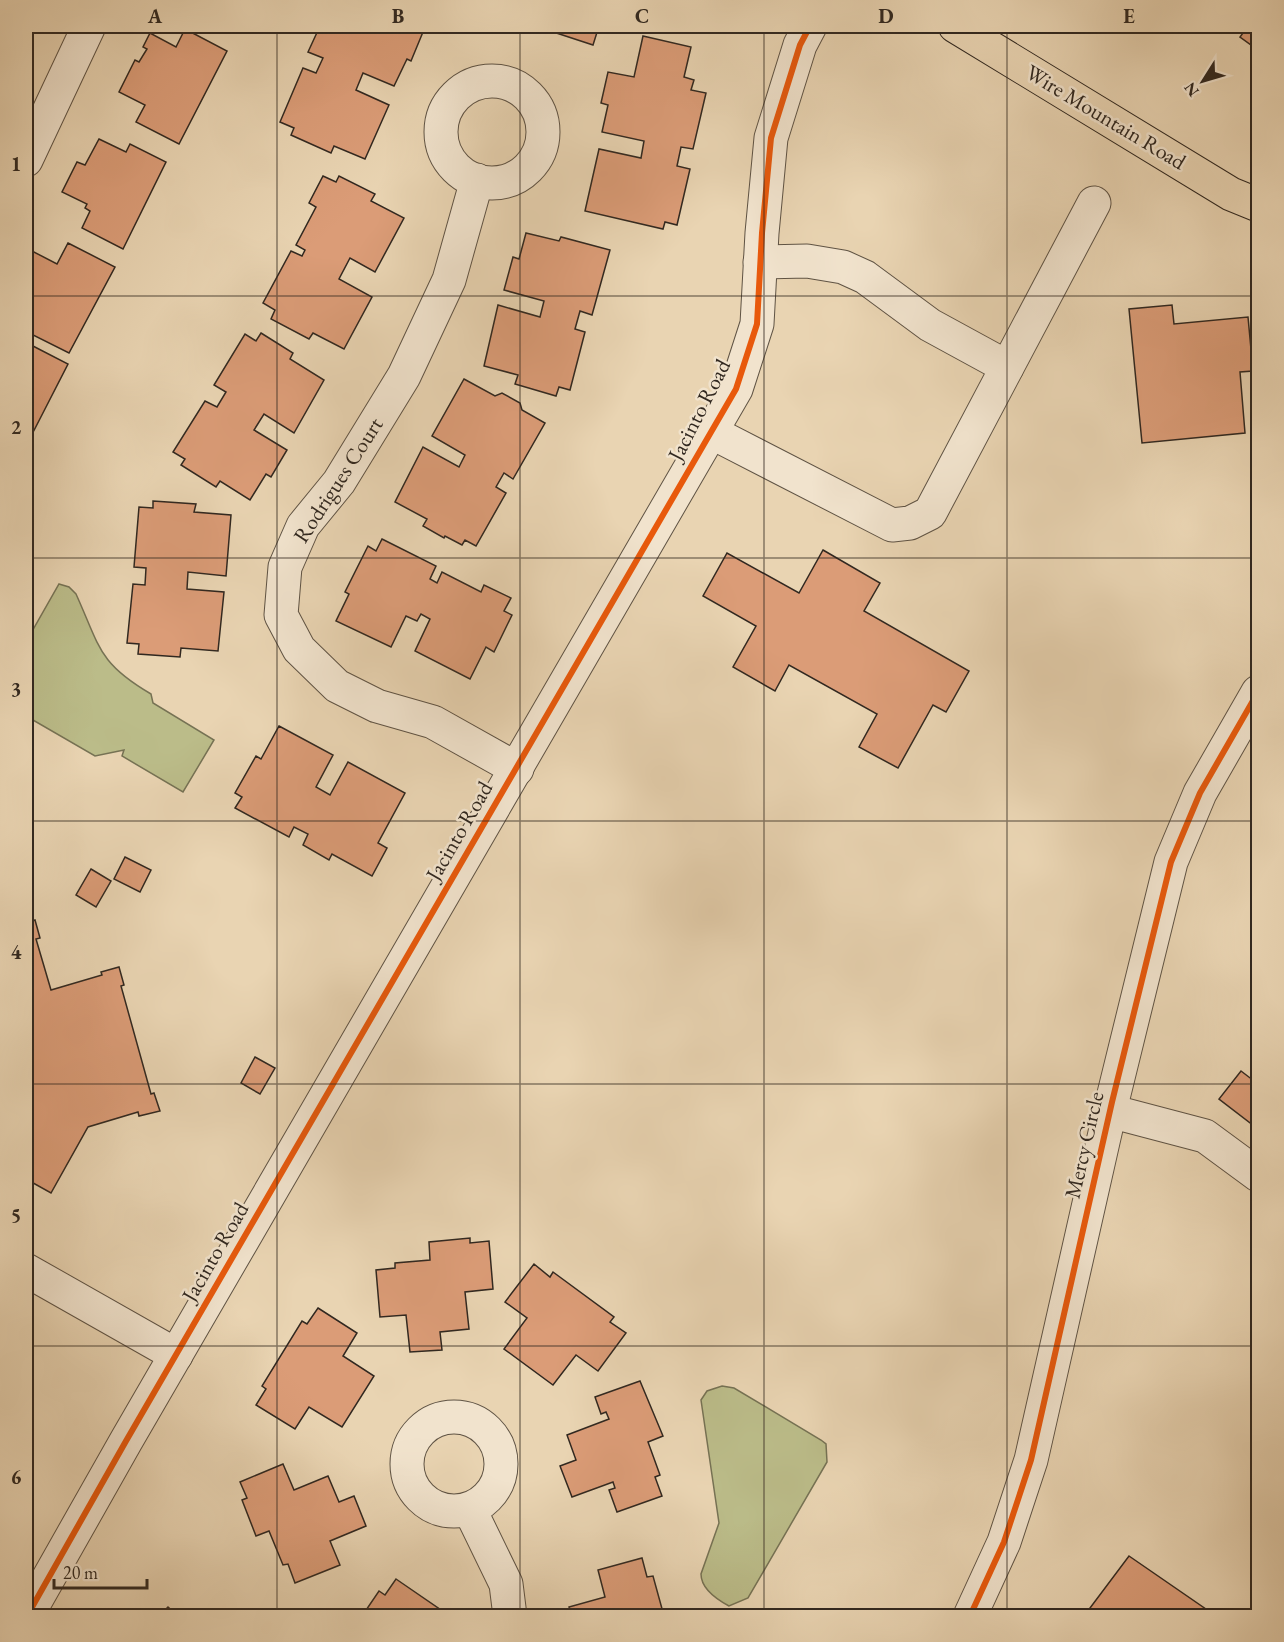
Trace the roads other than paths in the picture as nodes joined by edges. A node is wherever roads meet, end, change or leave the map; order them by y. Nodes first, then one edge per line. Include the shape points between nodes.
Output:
1 (89, 26) edge
2 (810, 26) edge
3 (955, 26) edge
4 (26, 160) edge
5 (477, 180) dead end
6 (1094, 203) dead end
7 (1258, 205) edge
8 (760, 262) junction
9 (1007, 367) junction
10 (711, 432) junction
11 (1258, 692) edge
12 (517, 769) junction
13 (1110, 1111) junction
14 (1258, 1175) edge
15 (32, 1273) edge
16 (176, 1355) junction
17 (470, 1510) dead end
18 (27, 1617) edge
19 (510, 1617) edge
20 (970, 1617) edge

1 - 4 street
2 - 8 street, Jacinto Road via 800,45 771,138
3 - 7 main road, Wire Mountain Road via 1231,194
5 - 12 street, Rodrigues Court via 449,280 404,376 339,482 303,526 285,567 281,615 299,649 337,686 377,706 433,722
6 - 9 street
8 - 9 street via 807,261 843,267 865,277 922,320
8 - 10 street, Jacinto Road via 757,324 736,389
9 - 10 street via 930,513 910,524 892,525 871,517
10 - 12 street, Jacinto Road
11 - 13 street, Mercy Circle via 1200,794 1172,862
12 - 16 street, Jacinto Road
13 - 14 street via 1205,1136
13 - 20 street, Mercy Circle via 1031,1460 1004,1542
15 - 16 street
16 - 18 street, Jacinto Road
17 - 19 street via 506,1584

